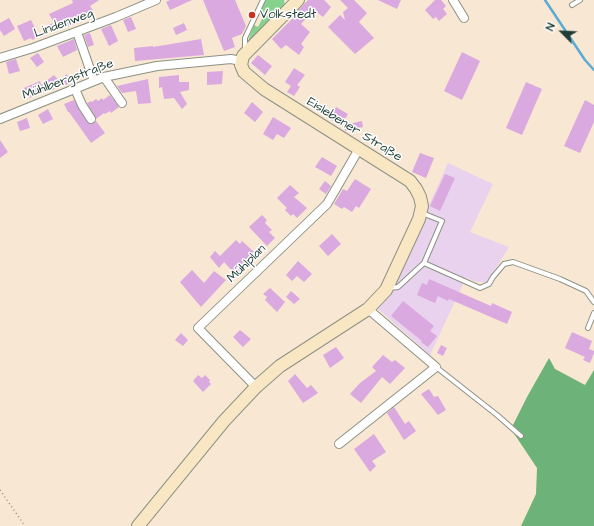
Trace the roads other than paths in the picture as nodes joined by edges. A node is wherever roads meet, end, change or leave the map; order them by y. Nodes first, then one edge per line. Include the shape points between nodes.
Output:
1 (156, 0) edge
2 (263, 0) edge
3 (453, 0) edge
4 (580, 0) edge
5 (295, 1) edge
6 (572, 5) dead end
7 (464, 18) dead end
8 (77, 32) junction
9 (244, 57) junction
10 (0, 58) edge
11 (104, 77) junction
12 (94, 81) junction
13 (75, 89) junction
14 (122, 103) dead end
15 (91, 118) dead end
16 (0, 119) edge
17 (359, 149) junction
18 (420, 212) junction
19 (424, 263) junction
20 (387, 288) junction
21 (594, 302) edge
22 (368, 309) junction
23 (594, 313) edge
24 (588, 328) dead end
25 (436, 368) junction
26 (256, 387) junction
27 (521, 436) dead end
28 (339, 444) dead end
29 (138, 526) edge

1 - 8 street, Lindenweg
2 - 9 lane via 245,38
3 - 7 street
4 - 6 lane
5 - 9 main road
8 - 10 street, Lindenweg
8 - 12 street
9 - 11 street, Mühlbergstraße via 163,65
9 - 17 main road, Eislebener Straße via 244,72 264,89
11 - 12 street, Mühlbergstraße
11 - 14 street
12 - 13 street, Mühlbergstraße
13 - 15 street
13 - 16 street, Mühlbergstraße
17 - 18 main road, Eislebener Straße via 410,181 420,197
17 - 26 street, Mühlplan via 327,204 198,328
18 - 19 lane via 442,221
18 - 20 main road, Eislebener Straße via 419,220
19 - 20 lane via 398,287
19 - 21 lane via 480,288 489,284 504,264 513,262 586,291
20 - 22 main road, Eislebener Straße
22 - 25 street
22 - 26 main road, Eislebener Straße via 280,366
23 - 24 lane
25 - 27 lane
25 - 28 street
26 - 29 main road, Eislebener Straße

